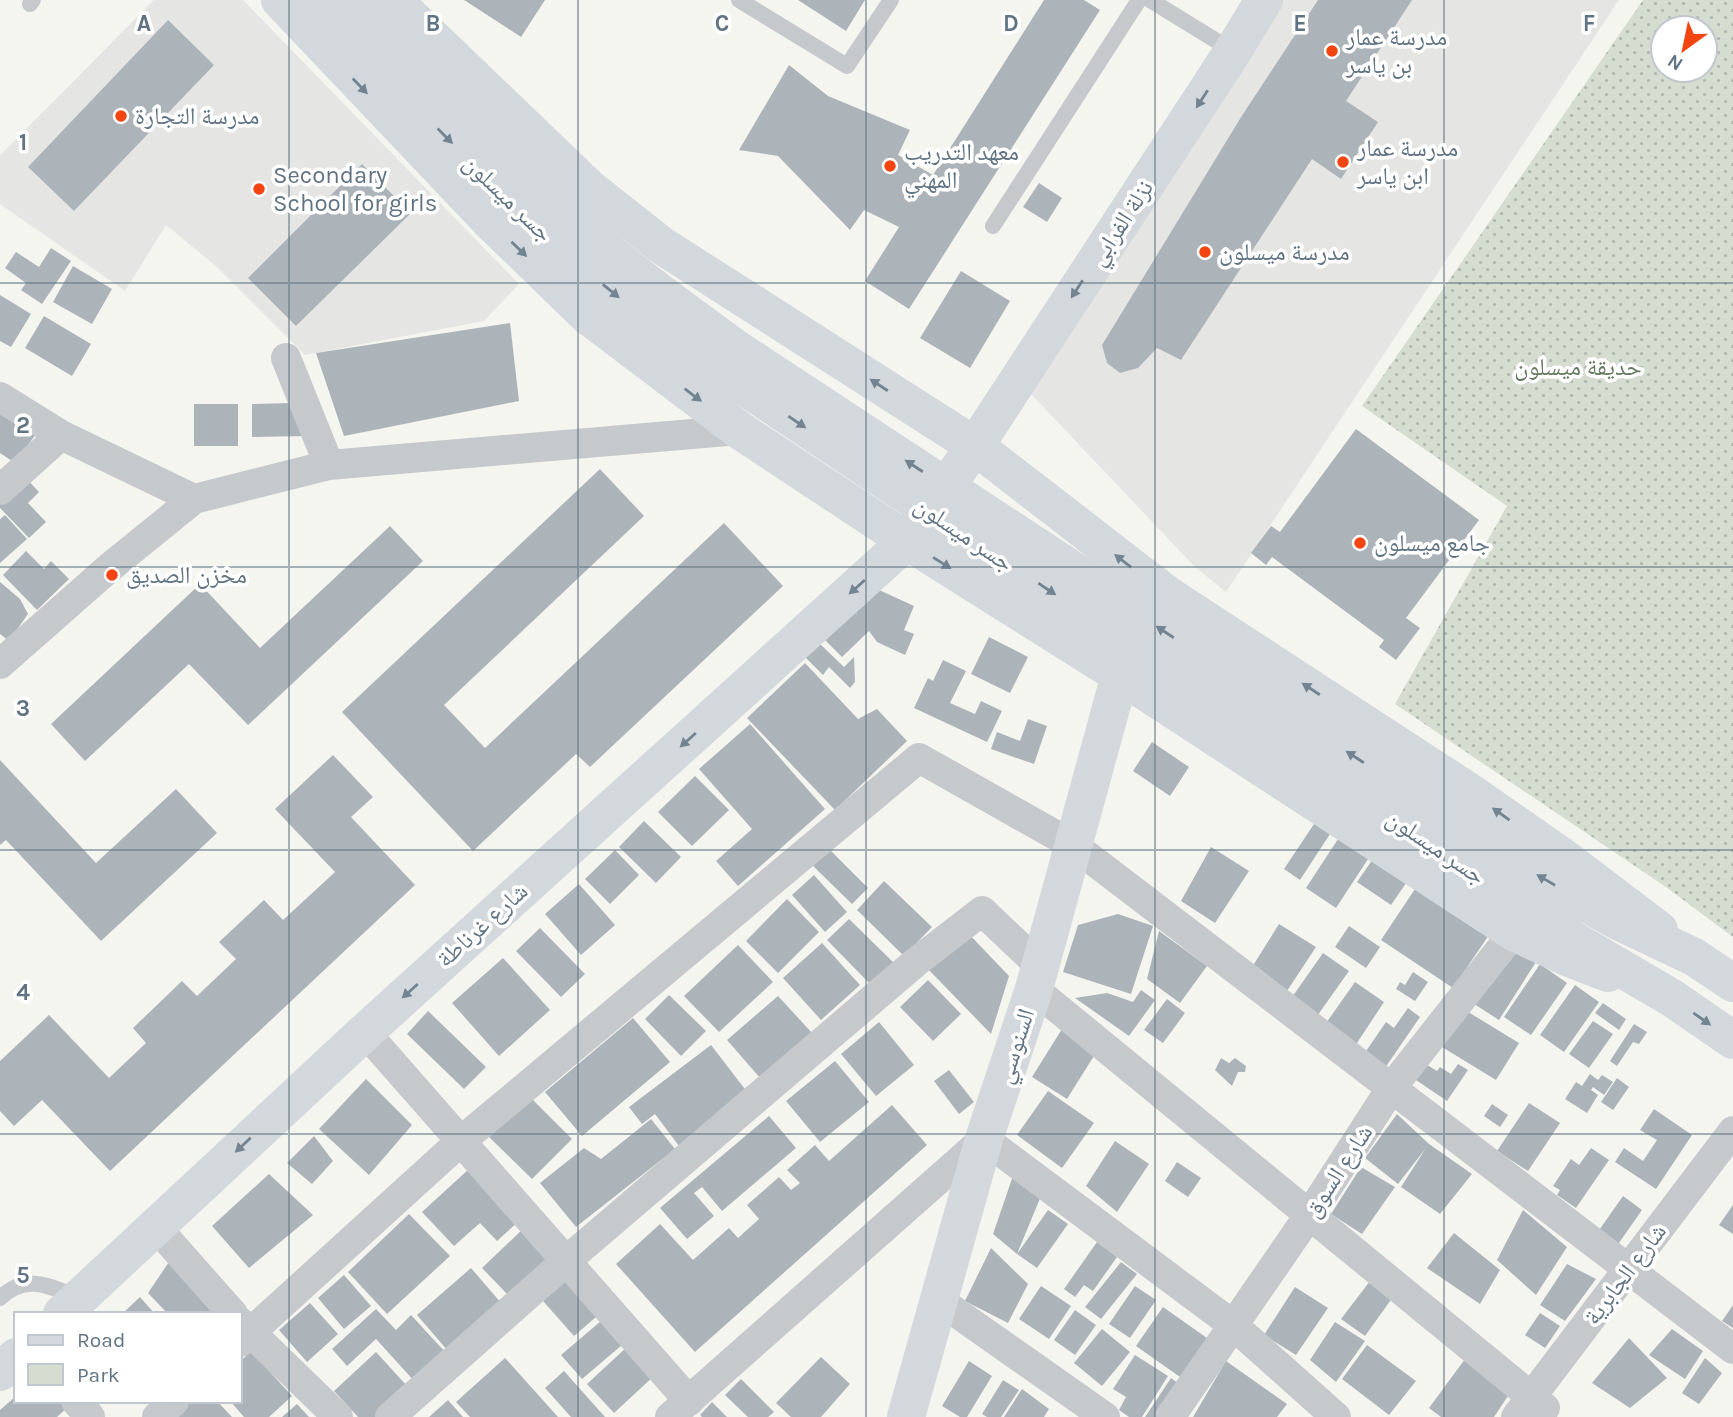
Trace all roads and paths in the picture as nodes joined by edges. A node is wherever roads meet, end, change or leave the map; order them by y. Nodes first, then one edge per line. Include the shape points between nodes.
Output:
1 (280, 0) edge
2 (311, 0) edge
3 (357, 0) edge
4 (393, 0) edge
5 (739, 0) edge
6 (891, 0) edge
7 (1139, 0) edge
8 (1150, 0) edge
9 (1264, 0) edge
10 (1233, 51) junction
11 (993, 226) dead end
12 (286, 359) dead end
13 (0, 397) edge
14 (739, 430) junction
15 (61, 435) junction
16 (975, 446) junction
17 (328, 465) junction
18 (0, 490) edge
19 (194, 499) junction
20 (907, 541) junction
21 (0, 664) edge
22 (1120, 675) junction
23 (1073, 845) junction
24 (1514, 932) junction
25 (1694, 957) junction
26 (1037, 978) junction
27 (1733, 983) edge
28 (1672, 998) junction
29 (365, 1032) junction
30 (1733, 1040) edge
31 (1392, 1087) junction
32 (1733, 1131) edge
33 (984, 1139) junction
34 (461, 1142) junction
35 (1733, 1161) edge
36 (1310, 1214) junction
37 (156, 1227) junction
38 (566, 1261) junction
39 (1642, 1280) junction
40 (0, 1298) edge
41 (940, 1301) junction
42 (71, 1306) edge
43 (228, 1312) edge
44 (1233, 1325) junction
45 (242, 1327) edge
46 (242, 1329) edge
47 (1733, 1349) edge
48 (14, 1359) edge
49 (0, 1372) edge
50 (78, 1403) edge
51 (172, 1403) edge
52 (680, 1409) edge
53 (1541, 1412) edge
54 (913, 1413) edge
55 (90, 1417) edge
56 (156, 1417) edge
57 (338, 1417) edge
58 (390, 1417) edge
59 (1105, 1417) edge
60 (1170, 1417) edge
61 (1336, 1417) edge
62 (1516, 1417) edge

1 -> 14 main road via 488,219 587,314
2 -> 28 main road, جسر ميسلون via 520,211 633,310 1558,929
25 -> 3 main road, جسر ميسلون via 1614,919 1527,869 738,350 583,230
16 -> 4 main road via 651,237 590,190
5 - 6 lane via 847,66
7 - 11 lane
8 - 10 lane
9 - 10 main road, نزلة الفرابي
10 -> 16 main road, نزلة الفرابي
12 - 17 street
13 - 15 street
14 - 17 street
14 - 20 main road
15 - 18 street
15 - 19 street
16 - 20 main road, نزلة الفرابي
25 -> 16 main road via 1474,795 1169,596
17 - 19 street
19 - 21 street
20 -> 22 main road
20 -> 29 main road, شارع غرناطة
22 - 23 main road, السنوسي
22 - 24 main road
23 - 26 main road, السنوسي
23 - 31 street
23 - 34 street via 919,758
24 - 28 main road
24 - 31 street, شارع السوق
25 - 27 main road
26 - 33 main road, السنوسي
26 - 36 street
26 - 38 street via 982,911
28 -> 30 main road
29 - 34 street
29 -> 37 main road, شارع غرناطة
31 - 36 street, شارع السوق
31 - 39 street
32 - 62 street, شارع الجابرية
33 - 41 main road, السنوسي
33 - 44 street
33 - 52 street
34 - 38 street
34 - 45 street
35 - 39 street
36 - 44 street, شارع السوق
36 - 53 street
37 - 42 main road, شارع غرناطة
37 - 43 street
38 - 52 street
38 - 58 street
39 - 47 street
39 - 53 street
40 - 42 lane via 21,1285 41,1282
41 - 54 main road, السنوسي
41 - 59 street
44 - 60 street, شارع السوق
44 - 61 street
46 - 57 street
48 - 49 main road
50 - 55 street
51 - 56 street

